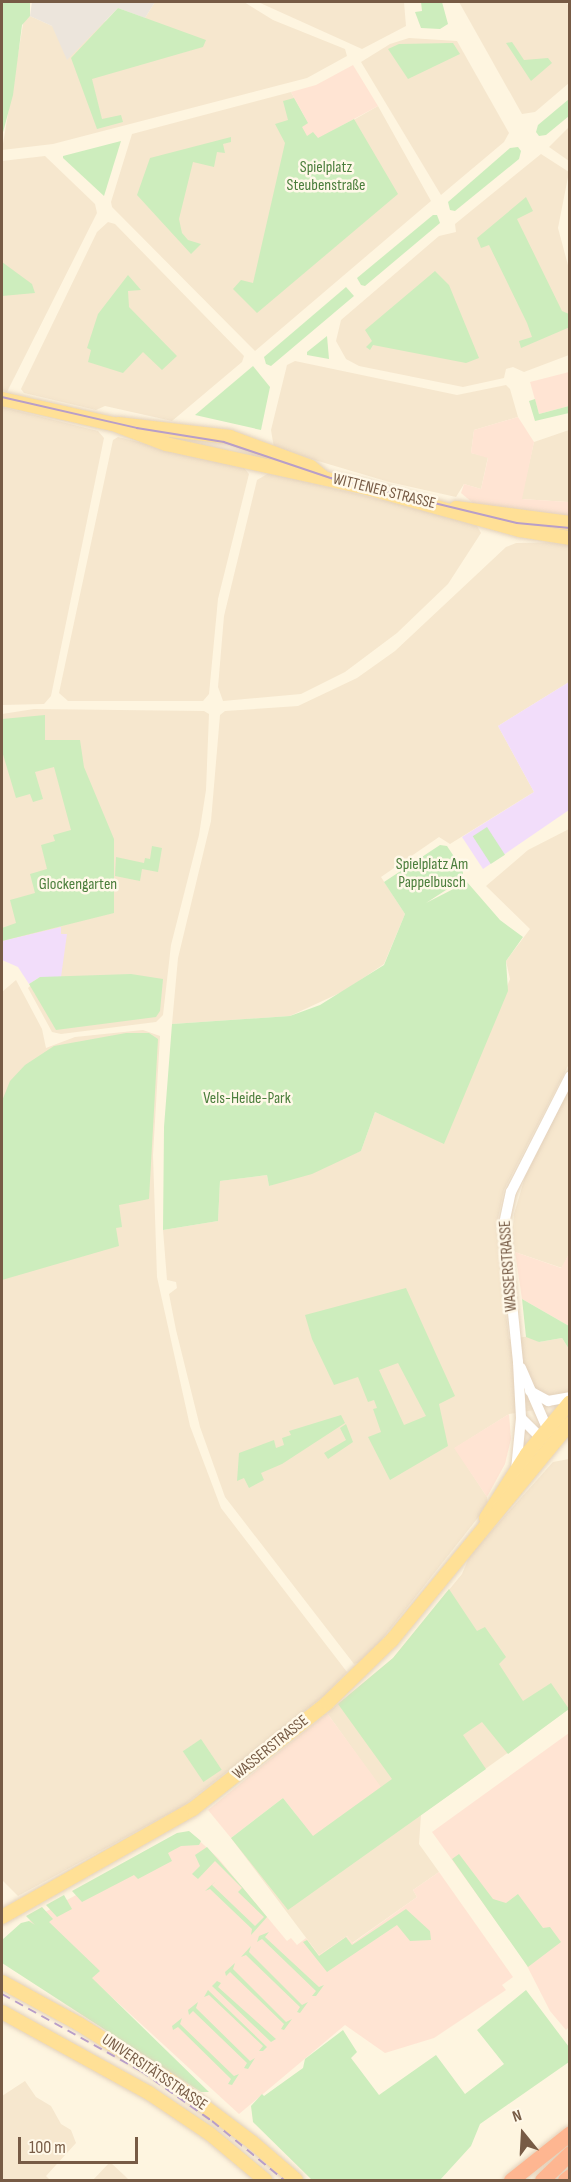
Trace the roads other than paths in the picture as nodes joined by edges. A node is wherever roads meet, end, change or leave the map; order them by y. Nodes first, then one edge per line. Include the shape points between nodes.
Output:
1 (2, 399) edge
2 (113, 424) junction
3 (175, 429) junction
4 (178, 447) junction
5 (262, 448) junction
6 (256, 466) junction
7 (323, 477) junction
8 (445, 507) junction
9 (570, 523) edge
10 (570, 538) edge
11 (570, 1076) edge
12 (518, 1362) junction
13 (530, 1391) junction
14 (570, 1397) edge
15 (570, 1402) edge
16 (521, 1418) junction
17 (570, 1423) edge
18 (543, 1433) junction
19 (557, 1440) junction
20 (516, 1470) junction
21 (479, 1531) junction
22 (2, 1915) edge
23 (2, 1982) edge
24 (2, 2012) edge
25 (570, 2133) edge
26 (570, 2153) edge
27 (570, 2176) edge
28 (265, 2181) edge
29 (296, 2181) edge
30 (512, 2181) edge
31 (542, 2181) edge
32 (565, 2181) edge

1 - 2 main road, WITTENER STRASSE
2 - 3 main road, WITTENER STRASSE
2 - 4 main road, WITTENER STRASSE via 146,439
3 - 4 main road
3 - 5 main road, WITTENER STRASSE via 212,433
4 - 6 main road, WITTENER STRASSE
5 - 6 main road
5 - 7 main road, WITTENER STRASSE via 311,467
6 - 7 main road, WITTENER STRASSE
7 - 8 main road, WITTENER STRASSE
8 - 9 main road, WITTENER STRASSE
8 - 10 main road, WITTENER STRASSE via 520,530
11 - 12 street, WASSERSTRASSE via 511,1192 506,1211 506,1265
12 - 13 street, WASSERSTRASSE
12 - 16 street, WASSERSTRASSE
13 - 14 street via 548,1401
13 - 18 street, WASSERSTRASSE
15 - 18 main road
16 - 18 street
16 - 20 street, WASSERSTRASSE
17 - 19 main road, WASSERSTRASSE
18 - 19 main road
18 - 20 main road, WASSERSTRASSE
19 - 21 main road, WASSERSTRASSE via 496,1516
20 - 21 main road, WASSERSTRASSE
21 - 22 main road, WASSERSTRASSE via 392,1640 327,1703 193,1809
23 - 29 main road, UNIVERSITÄTSSTRASSE via 172,2082
24 - 28 main road, UNIVERSITÄTSSTRASSE via 149,2093 210,2134
25 - 30 highway
26 - 31 highway
27 - 32 highway

